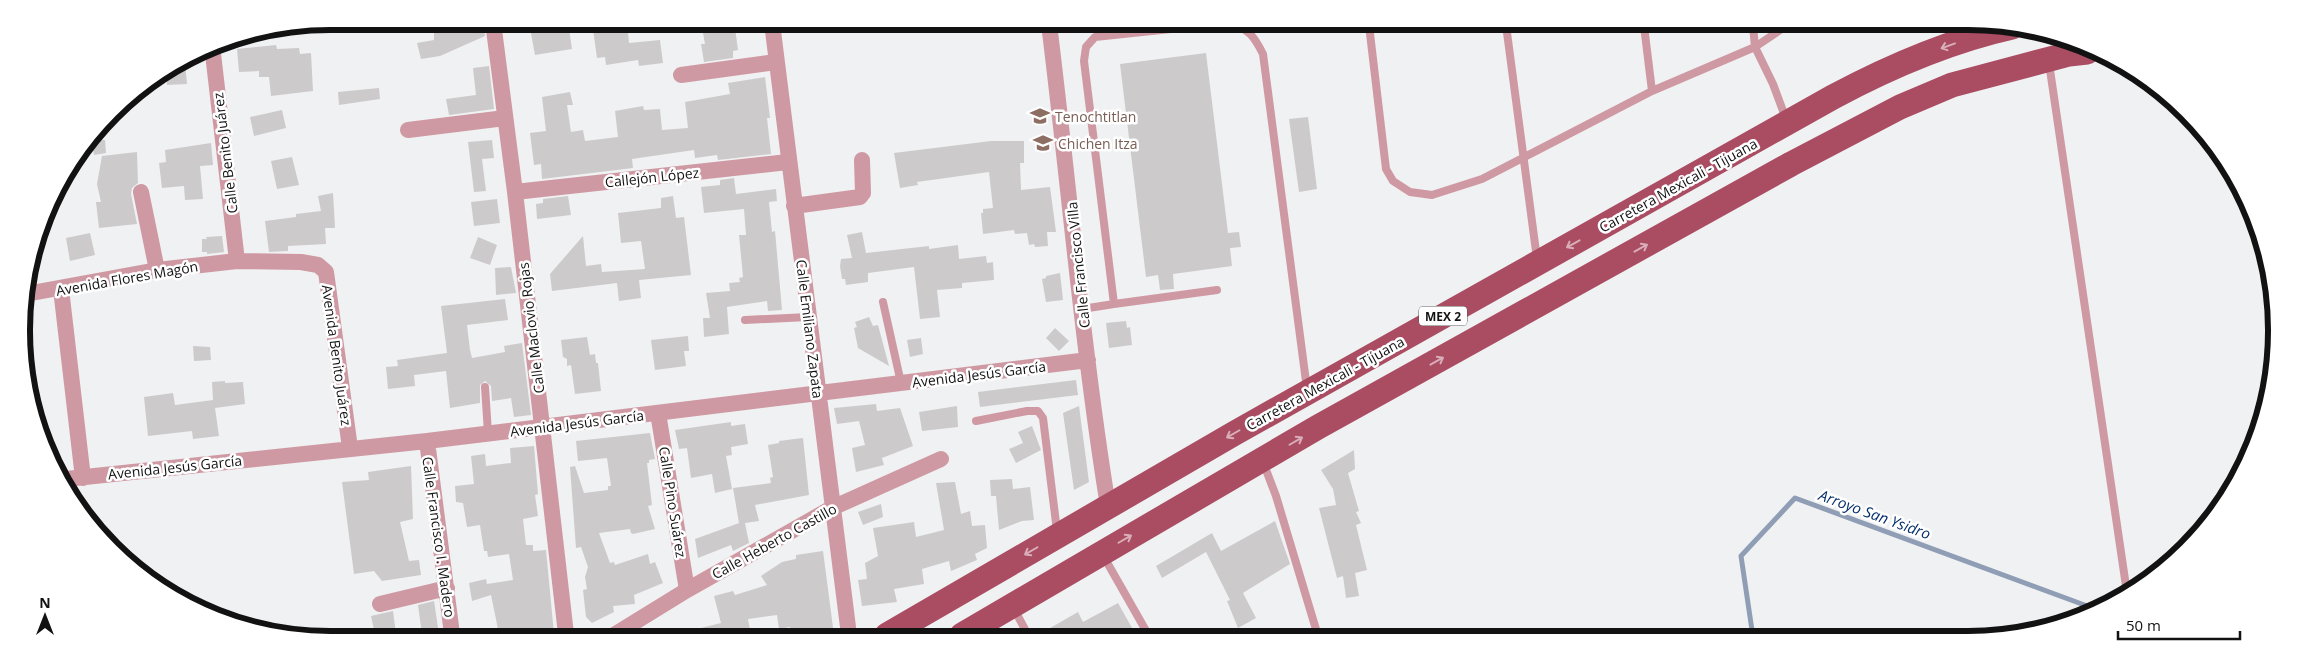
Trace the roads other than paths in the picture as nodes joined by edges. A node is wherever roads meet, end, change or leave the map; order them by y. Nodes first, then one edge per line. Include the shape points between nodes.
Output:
1 (494, 30) edge
2 (773, 30) edge
3 (1049, 30) edge
4 (1161, 30) edge
5 (1246, 30) edge
6 (1370, 30) edge
7 (1507, 30) edge
8 (1644, 30) edge
9 (1753, 30) edge
10 (1780, 30) edge
11 (1995, 32) edge
12 (1755, 47) junction
13 (2082, 53) edge
14 (213, 54) edge
15 (2048, 59) junction
16 (776, 62) junction
17 (681, 76) dead end
18 (1652, 91) junction
19 (505, 118) junction
20 (1787, 124) junction
21 (408, 130) dead end
22 (1523, 158) junction
23 (862, 160) dead end
24 (788, 162) junction
25 (141, 192) dead end
26 (515, 192) junction
27 (794, 206) junction
28 (237, 261) junction
29 (1538, 263) junction
30 (318, 265) joint
31 (157, 270) junction
32 (62, 289) junction
33 (1217, 290) dead end
34 (33, 293) edge
35 (883, 302) dead end
36 (1114, 304) junction
37 (1082, 309) junction
38 (808, 317) junction
39 (745, 320) dead end
40 (1088, 360) junction
41 (902, 383) junction
42 (485, 387) dead end
43 (1308, 392) junction
44 (818, 394) junction
45 (658, 413) junction
46 (976, 421) dead end
47 (542, 426) junction
48 (488, 433) junction
49 (427, 441) junction
50 (350, 448) junction
51 (941, 459) dead end
52 (1262, 460) junction
53 (83, 478) junction
54 (69, 480) edge
55 (1108, 506) junction
56 (832, 508) junction
57 (1058, 536) junction
58 (1102, 553) junction
59 (2126, 586) edge
60 (447, 588) junction
61 (687, 590) junction
62 (380, 604) dead end
63 (1012, 606) junction
64 (452, 631) edge
65 (566, 631) edge
66 (619, 631) edge
67 (847, 631) edge
68 (894, 631) edge
69 (969, 631) edge
70 (1026, 631) edge
71 (1146, 631) edge
72 (1316, 631) edge

1 - 19 street, Calle Maclovio Rojas
2 - 16 street, Calle Emiliano Zapata
3 - 37 street, Calle Francisco Villa
4 - 36 lane via 1095,37 1086,47 1084,61
5 - 43 lane via 1255,37 1263,54
6 - 22 lane via 1386,168 1393,181 1410,192 1432,195 1482,179
7 - 22 lane
8 - 18 lane
9 - 12 lane
10 - 12 lane
11 -> 20 main road, Carretera Mexicali - Tijuana / MEX 2 via 1952,44 1868,78
12 - 18 lane
12 - 20 lane
13 - 15 main road, MEX 2
14 - 28 street, Calle Benito Juárez
52 -> 15 main road, MEX 2 via 1791,164 1900,107 1952,85
15 - 59 lane
16 - 17 street
16 - 24 street, Calle Emiliano Zapata
18 - 22 lane
19 - 21 street
19 - 26 street, Calle Maclovio Rojas
20 -> 29 main road, Carretera Mexicali - Tijuana / MEX 2
22 - 29 lane
23 - 27 street via 863,193 860,197
24 - 26 street, Callejón López
24 - 27 street, Calle Emiliano Zapata
25 - 31 street
26 - 47 street, Calle Maclovio Rojas
27 - 38 street, Calle Emiliano Zapata
28 - 30 street, Avenida Flores Magón
28 - 31 street, Avenida Flores Magón
29 - 43 main road, Carretera Mexicali - Tijuana / MEX 2
30 - 50 street, Avenida Benito Juárez via 326,272
31 - 32 street, Avenida Flores Magón
32 - 34 street, Avenida Flores Magón
32 - 53 street
33 - 36 lane
35 - 41 lane
36 - 37 lane
37 - 40 street, Calle Francisco Villa
38 - 39 lane
38 - 44 street, Calle Emiliano Zapata
40 - 41 street, Avenida Jesús García
40 - 55 street, Calle Francisco Villa
41 - 44 street, Avenida Jesús García
42 - 48 lane
43 -> 55 main road, Carretera Mexicali - Tijuana / MEX 2
44 - 45 street, Avenida Jesús García
44 - 56 street, Calle Emiliano Zapata
45 - 47 street, Avenida Jesús García
45 - 61 street, Calle Pino Suárez
46 - 57 lane via 1038,411 1042,418
47 - 48 street, Avenida Jesús García
47 - 65 street, Calle Maclovio Rojas
48 - 49 street, Avenida Jesús García
49 - 50 street, Avenida Jesús García
49 - 60 street, Calle Francisco I. Madero
50 - 53 street, Avenida Jesús García
51 - 56 street, Calle Heberto Castillo
58 -> 52 main road, MEX 2
52 - 72 lane
53 - 54 street, Avenida Jesús García
55 - 57 main road, Carretera Mexicali - Tijuana / MEX 2
56 - 61 street, Calle Heberto Castillo
56 - 67 street, Calle Emiliano Zapata
57 -> 68 main road, Carretera Mexicali - Tijuana / MEX 2
58 - 63 main road, MEX 2
58 - 71 lane
60 - 62 street
60 - 64 street, Calle Francisco I. Madero
61 - 66 street, Calle Heberto Castillo
63 - 69 main road, MEX 2
63 - 70 lane

